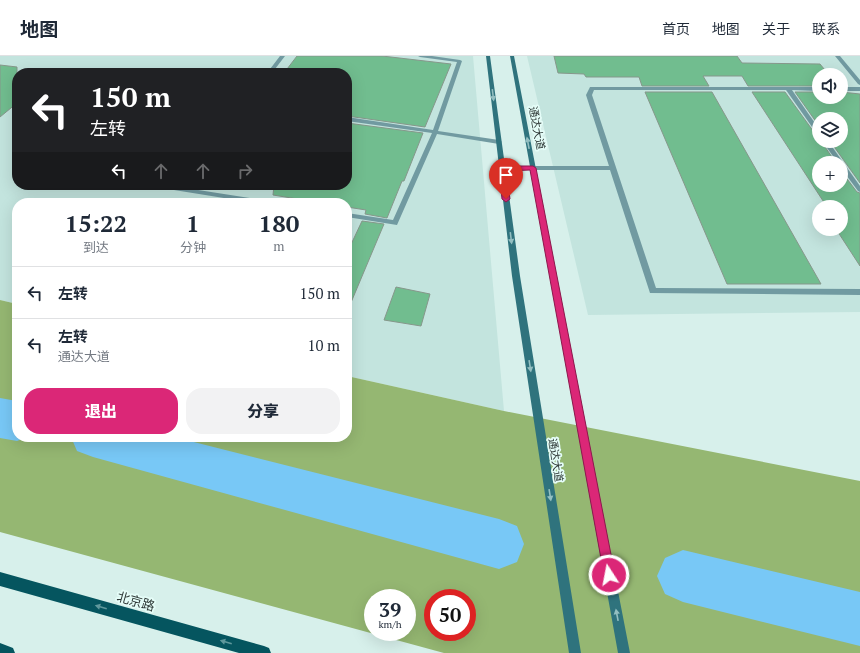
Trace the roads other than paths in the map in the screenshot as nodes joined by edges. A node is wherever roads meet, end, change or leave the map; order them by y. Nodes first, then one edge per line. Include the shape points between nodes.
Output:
1 (283, 56) edge
2 (420, 56) edge
3 (488, 56) edge
4 (512, 56) edge
5 (836, 56) edge
6 (273, 68) edge
7 (860, 83) edge
8 (788, 89) junction
9 (812, 89) edge
10 (848, 89) edge
11 (860, 89) edge
12 (352, 120) edge
13 (812, 123) edge
14 (434, 132) junction
15 (499, 142) junction
16 (502, 168) junction
17 (533, 168) junction
18 (612, 168) junction
19 (848, 173) edge
20 (187, 190) edge
21 (860, 190) edge
22 (237, 198) edge
23 (352, 216) edge
24 (860, 292) edge
25 (0, 579) edge
26 (0, 650) edge
27 (8, 653) edge
28 (264, 653) edge
29 (575, 653) edge
30 (624, 653) edge

1 - 6 lane
2 - 14 lane via 460,61
3 -> 15 main road, 通达大道
17 -> 4 main road, 通达大道
5 - 7 lane
8 - 9 lane
8 - 13 lane
8 - 18 lane via 592,88 589,95
10 - 11 lane
12 - 14 lane
14 - 15 lane
14 - 23 lane via 395,223
15 - 16 main road, 通达大道
16 - 17 lane
16 -> 29 main road, 通达大道 via 516,276
17 - 18 lane
30 -> 17 main road, 通达大道
18 - 24 lane via 653,291
19 - 21 lane
20 - 22 lane
28 -> 25 main road, 北京路
26 - 27 main road

